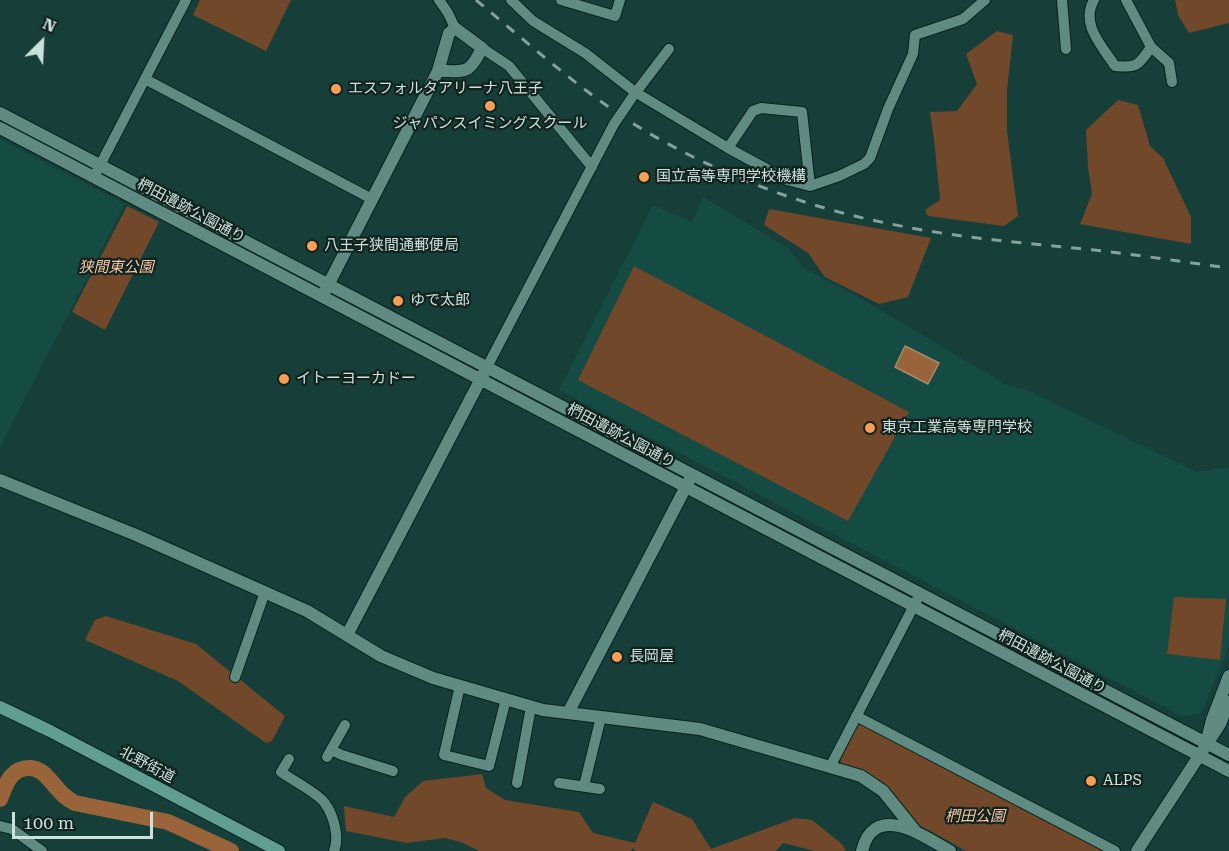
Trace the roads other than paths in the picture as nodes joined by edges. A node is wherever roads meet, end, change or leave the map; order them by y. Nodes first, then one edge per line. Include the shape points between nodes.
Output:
1 (186, 0) edge
2 (439, 0) edge
3 (561, 0) edge
4 (620, 0) edge
5 (985, 0) edge
6 (1062, 0) edge
7 (1094, 0) edge
8 (1126, 0) edge
9 (519, 3) edge
10 (455, 28) junction
11 (1151, 47) junction
12 (482, 48) junction
13 (669, 49) dead end
14 (1066, 49) dead end
15 (438, 71) junction
16 (145, 79) junction
17 (1172, 82) dead end
18 (633, 95) junction
19 (0, 113) edge
20 (0, 128) edge
21 (728, 148) junction
22 (100, 165) junction
23 (592, 167) junction
24 (94, 177) junction
25 (810, 186) junction
26 (372, 199) junction
27 (328, 285) junction
28 (322, 296) junction
29 (487, 367) junction
30 (480, 379) junction
31 (693, 475) junction
32 (0, 480) edge
33 (687, 487) junction
34 (265, 592) junction
35 (920, 594) junction
36 (914, 606) junction
37 (347, 635) junction
38 (1229, 676) edge
39 (235, 677) dead end
40 (460, 686) junction
41 (506, 699) junction
42 (1229, 702) edge
43 (531, 706) junction
44 (0, 707) edge
45 (568, 713) junction
46 (856, 716) junction
47 (601, 717) junction
48 (345, 725) dead end
49 (1207, 743) junction
50 (1229, 755) edge
51 (1199, 756) junction
52 (289, 759) dead end
53 (830, 766) junction
54 (393, 771) dead end
55 (1229, 771) edge
56 (517, 783) dead end
57 (559, 783) dead end
58 (584, 786) junction
59 (600, 789) dead end
60 (0, 826) edge
61 (916, 832) junction
62 (42, 851) edge
63 (279, 851) edge
64 (334, 851) edge
65 (862, 851) edge
66 (951, 851) edge
67 (1115, 851) edge
68 (1138, 851) edge

1 - 16 street
2 - 10 street
3 - 4 street via 615,16
5 - 25 street via 963,19 915,35 913,54 870,158
6 - 14 street
7 - 11 street via 1089,9 1092,32 1115,66 1133,68
8 - 11 street
9 - 18 street via 532,21 585,53
10 - 12 street
10 - 15 street via 449,33
11 - 17 street via 1169,63
12 - 15 street via 468,70
12 - 23 street via 509,66
13 - 18 street
15 - 26 street
16 - 22 street
16 - 26 street
18 - 21 street
18 - 23 street, bridge
19 - 22 street, 椚田遺跡公園通り
20 - 24 street, 椚田遺跡公園通り
21 - 25 street via 786,180
21 - 25 street via 753,111 760,108 801,112
22 - 24 street
22 - 27 street, 椚田遺跡公園通り
23 - 29 street
24 - 28 street, 椚田遺跡公園通り
26 - 27 street
27 - 28 street
27 - 29 street, 椚田遺跡公園通り
28 - 30 street, 椚田遺跡公園通り
29 - 30 street
29 - 31 street, 椚田遺跡公園通り
30 - 33 street, 椚田遺跡公園通り
30 - 37 street
31 - 33 street
31 - 35 street, 椚田遺跡公園通り
32 - 34 street
33 - 36 street, 椚田遺跡公園通り
33 - 45 street
34 - 37 street via 312,613
34 - 39 street
35 - 36 street
35 - 49 street, 椚田遺跡公園通り
36 - 46 street
36 - 51 street, 椚田遺跡公園通り
37 - 40 street via 381,656
38 - 49 street
40 - 41 street
40 - 41 street via 444,754 489,766
41 - 43 street
42 - 49 street
43 - 45 street
43 - 56 street
44 - 63 main road, 北野街道
45 - 47 street
46 - 53 street
46 - 67 street
47 - 53 street via 700,729
47 - 58 street
48 - 54 street via 329,754
49 - 50 street, 椚田遺跡公園通り
49 - 51 street
51 - 55 street, 椚田遺跡公園通り
51 - 68 street
52 - 64 street via 281,772 323,801 336,834
53 - 61 street via 876,784
57 - 58 street
58 - 59 street
60 - 62 street via 12,829
61 - 65 street via 897,825 881,827 867,838
61 - 66 street

